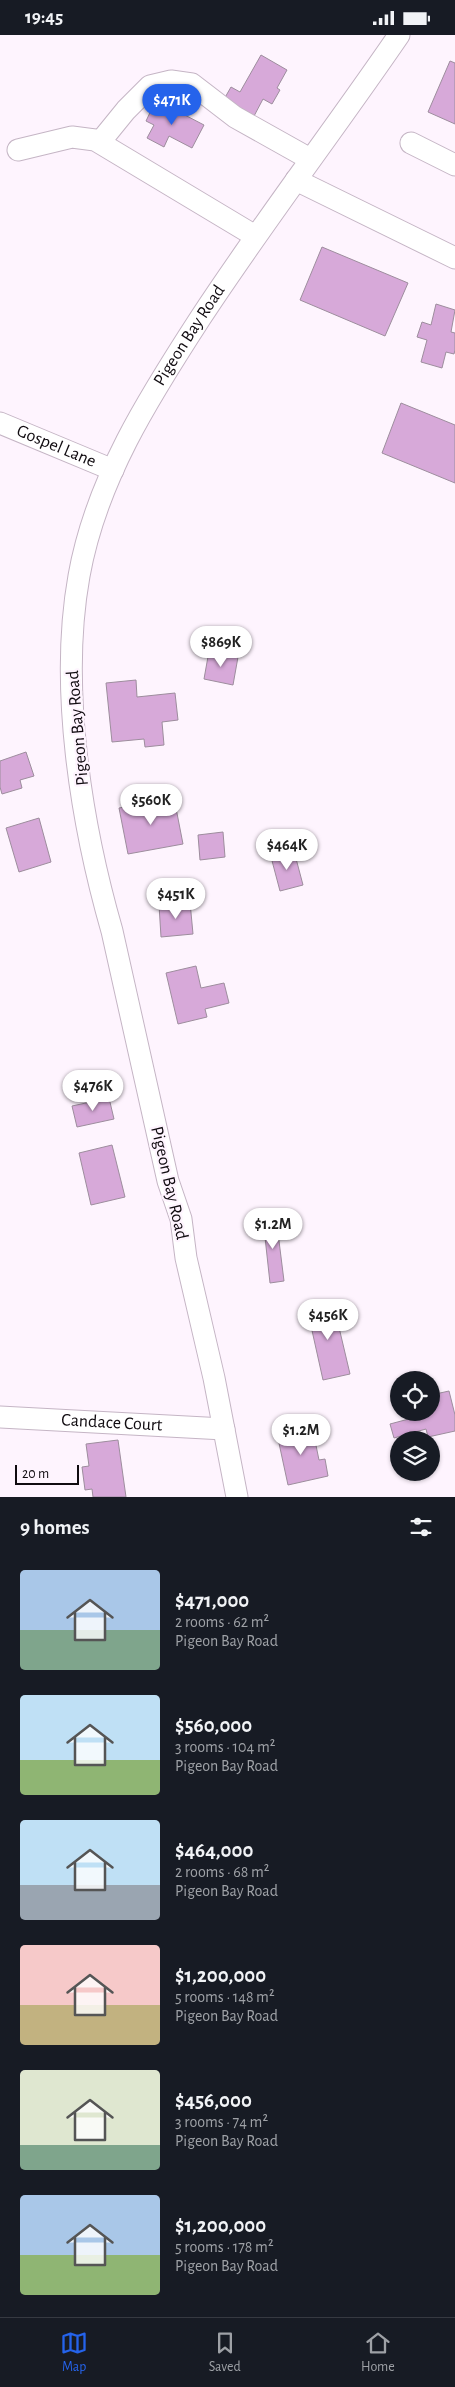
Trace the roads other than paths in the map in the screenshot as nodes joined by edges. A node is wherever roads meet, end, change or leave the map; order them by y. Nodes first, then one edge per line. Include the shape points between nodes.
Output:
1 (399, 35) edge
2 (100, 142) junction
3 (411, 143) dead end
4 (18, 150) dead end
5 (310, 159) junction
6 (455, 165) edge
7 (296, 180) junction
8 (255, 236) junction
9 (455, 258) edge
10 (0, 423) edge
11 (113, 470) junction
12 (0, 1417) edge
13 (224, 1429) junction
14 (237, 1497) edge

1 - 5 street, Pigeon Bay Road
2 - 4 street via 72,137
2 - 5 street via 150,86 171,81 192,84 235,117
2 - 8 street
3 - 6 street
5 - 7 street, Pigeon Bay Road
7 - 8 street, Pigeon Bay Road
7 - 9 street
8 - 11 street, Pigeon Bay Road via 163,375
10 - 11 street, Gospel Lane
11 - 13 street, Pigeon Bay Road via 89,534 74,612 71,689 74,730 100,891 112,931 168,1181 181,1219 194,1299
12 - 13 street, Candace Court
13 - 14 street, Pigeon Bay Road

